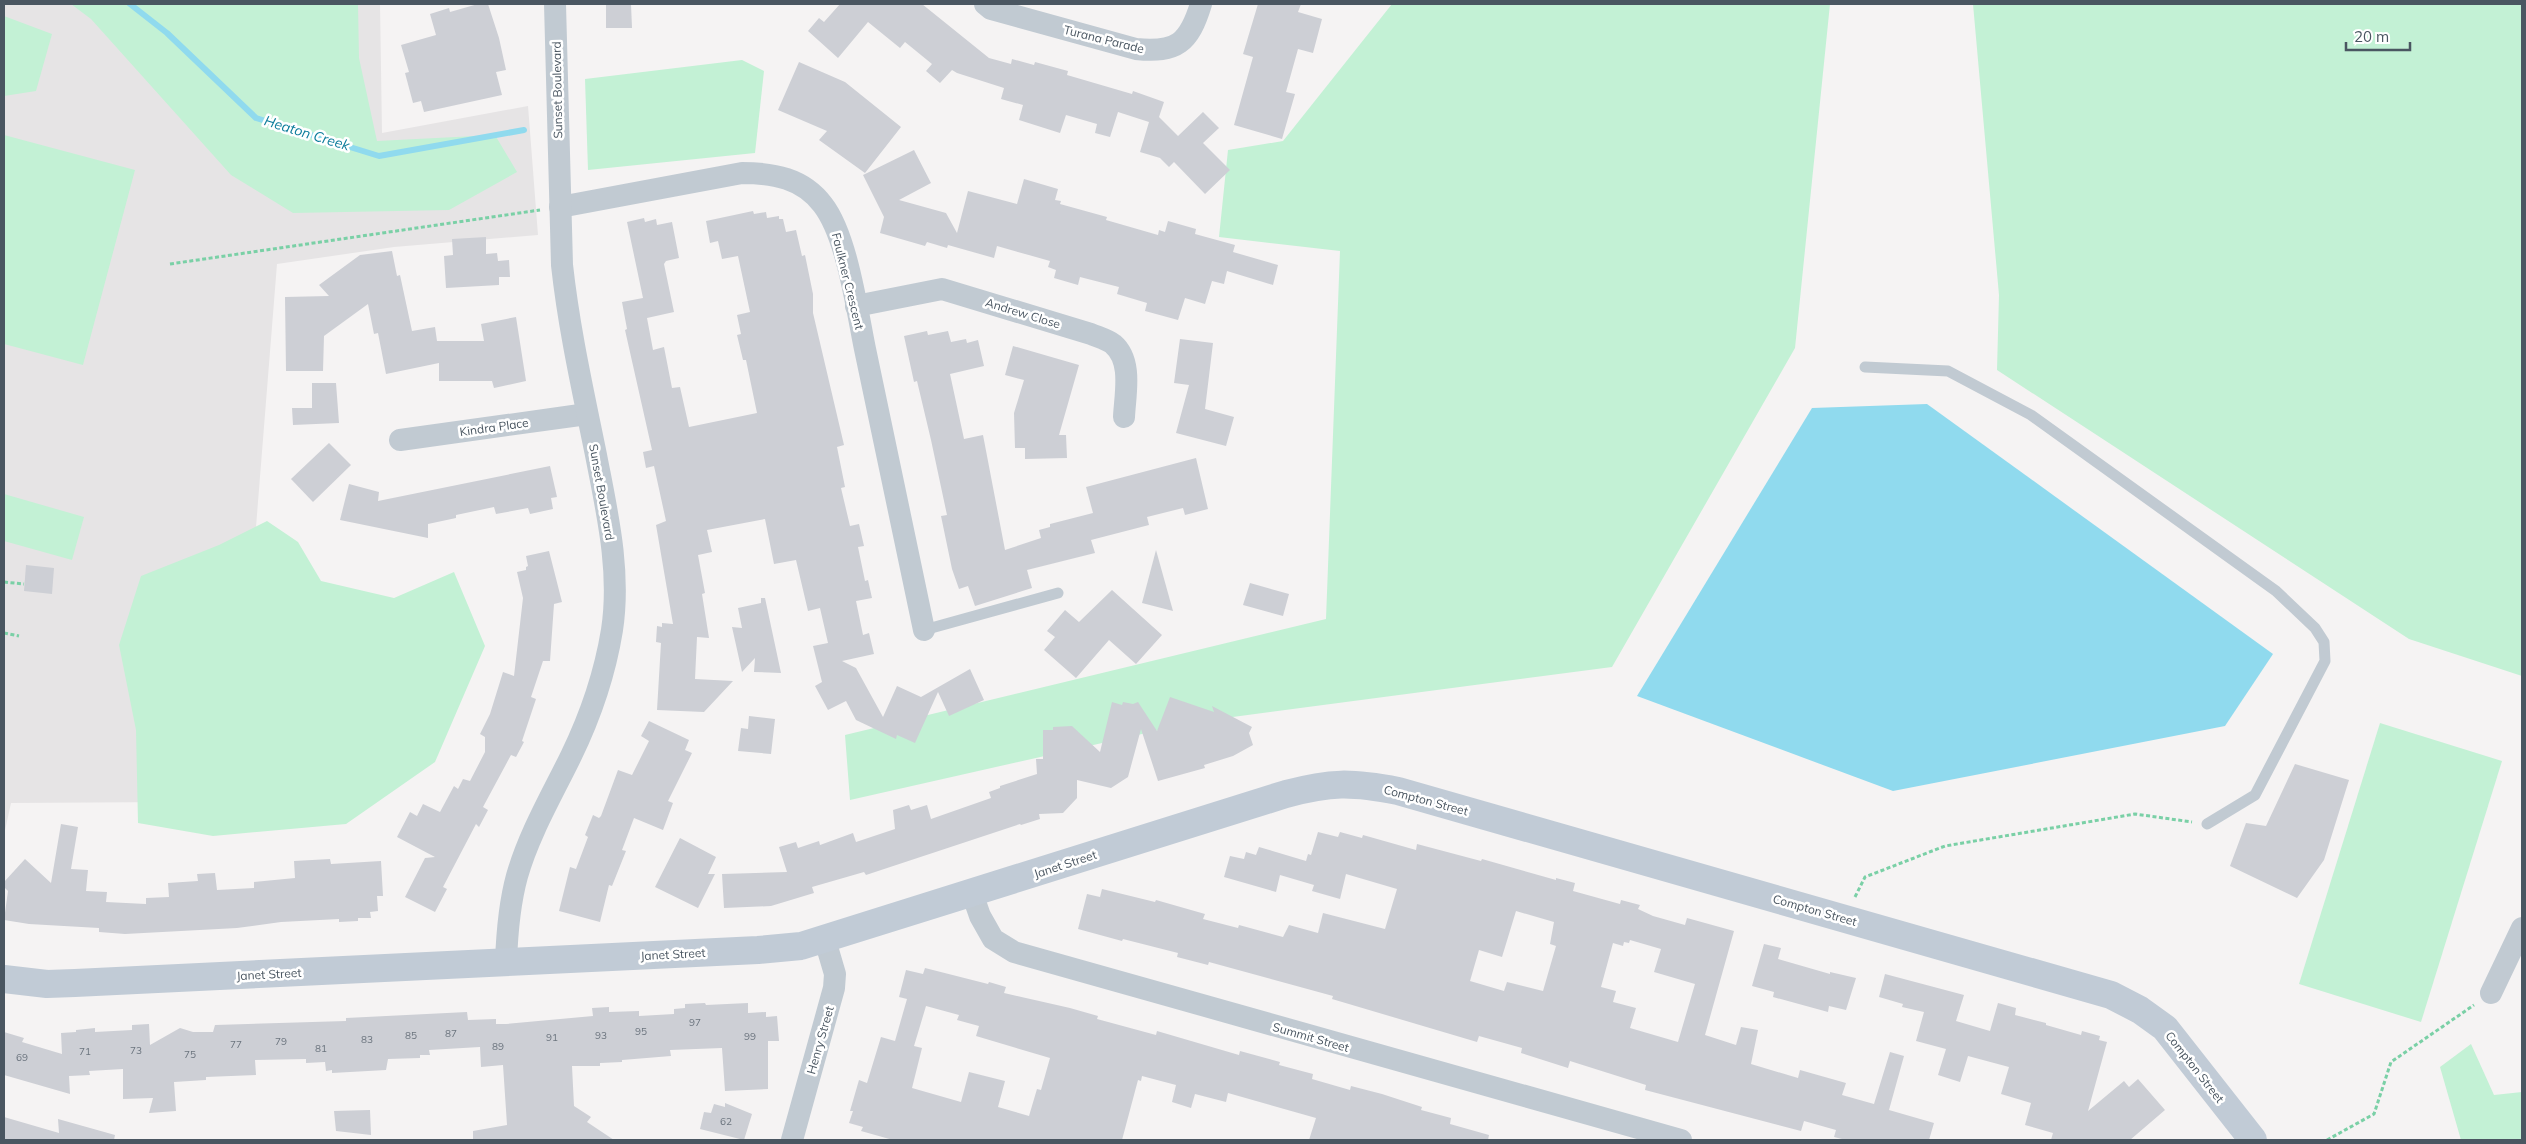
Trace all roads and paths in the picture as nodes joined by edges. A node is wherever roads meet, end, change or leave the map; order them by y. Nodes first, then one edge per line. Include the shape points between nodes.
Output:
1 (555, 4) edge
2 (986, 4) edge
3 (1201, 4) edge
4 (560, 207) junction
5 (170, 264) dead end
6 (856, 306) junction
7 (1865, 367) dead end
8 (588, 414) junction
9 (1124, 417) dead end
10 (400, 440) dead end
11 (4, 582) edge
12 (24, 584) dead end
13 (1058, 593) dead end
14 (924, 630) joint
15 (4, 633) edge
16 (19, 636) dead end
17 (1319, 785) joint
18 (2207, 824) joint
19 (972, 893) junction
20 (1844, 918) junction
21 (2522, 928) edge
22 (825, 940) junction
23 (506, 962) junction
24 (4, 980) edge
25 (2491, 993) joint
26 (792, 1140) edge
27 (1681, 1140) edge
28 (2253, 1140) edge
29 (2327, 1140) edge

1 - 4 street, Sunset Boulevard
2 - 3 street, Turana Parade via 992,9 1136,49 1156,51 1173,48 1186,39
4 - 5 path
4 - 6 street, Faulkner Crescent via 742,173 766,173 788,179 809,190 828,213 841,243
4 - 8 street, Sunset Boulevard via 567,308
6 - 9 street, Andrew Close via 942,289 1092,334 1113,344 1124,359
6 - 14 street, Faulkner Crescent
7 - 18 lane via 1948,371 2032,415 2276,591 2315,628 2324,642 2325,661 2255,796
8 - 10 street, Kindra Place
8 - 23 street, Sunset Boulevard via 613,551 612,630 605,665 590,709 517,875 507,930
11 - 12 path
13 - 14 lane
15 - 16 path
17 - 19 street, Janet Street
17 - 20 street, Compton Street via 1358,783 1398,791
18 - 20 path via 2135,814 1945,846 1864,878
19 - 22 street, Janet Street
19 - 27 street, Summit Street via 993,939 1014,952
20 - 28 street, Compton Street via 2111,995 2140,1010 2165,1028
21 - 25 street
22 - 23 street, Janet Street via 758,950
22 - 26 street, Henry Street via 835,974 834,988
23 - 24 street, Janet Street via 65,984
25 - 29 path via 2392,1062 2374,1114

